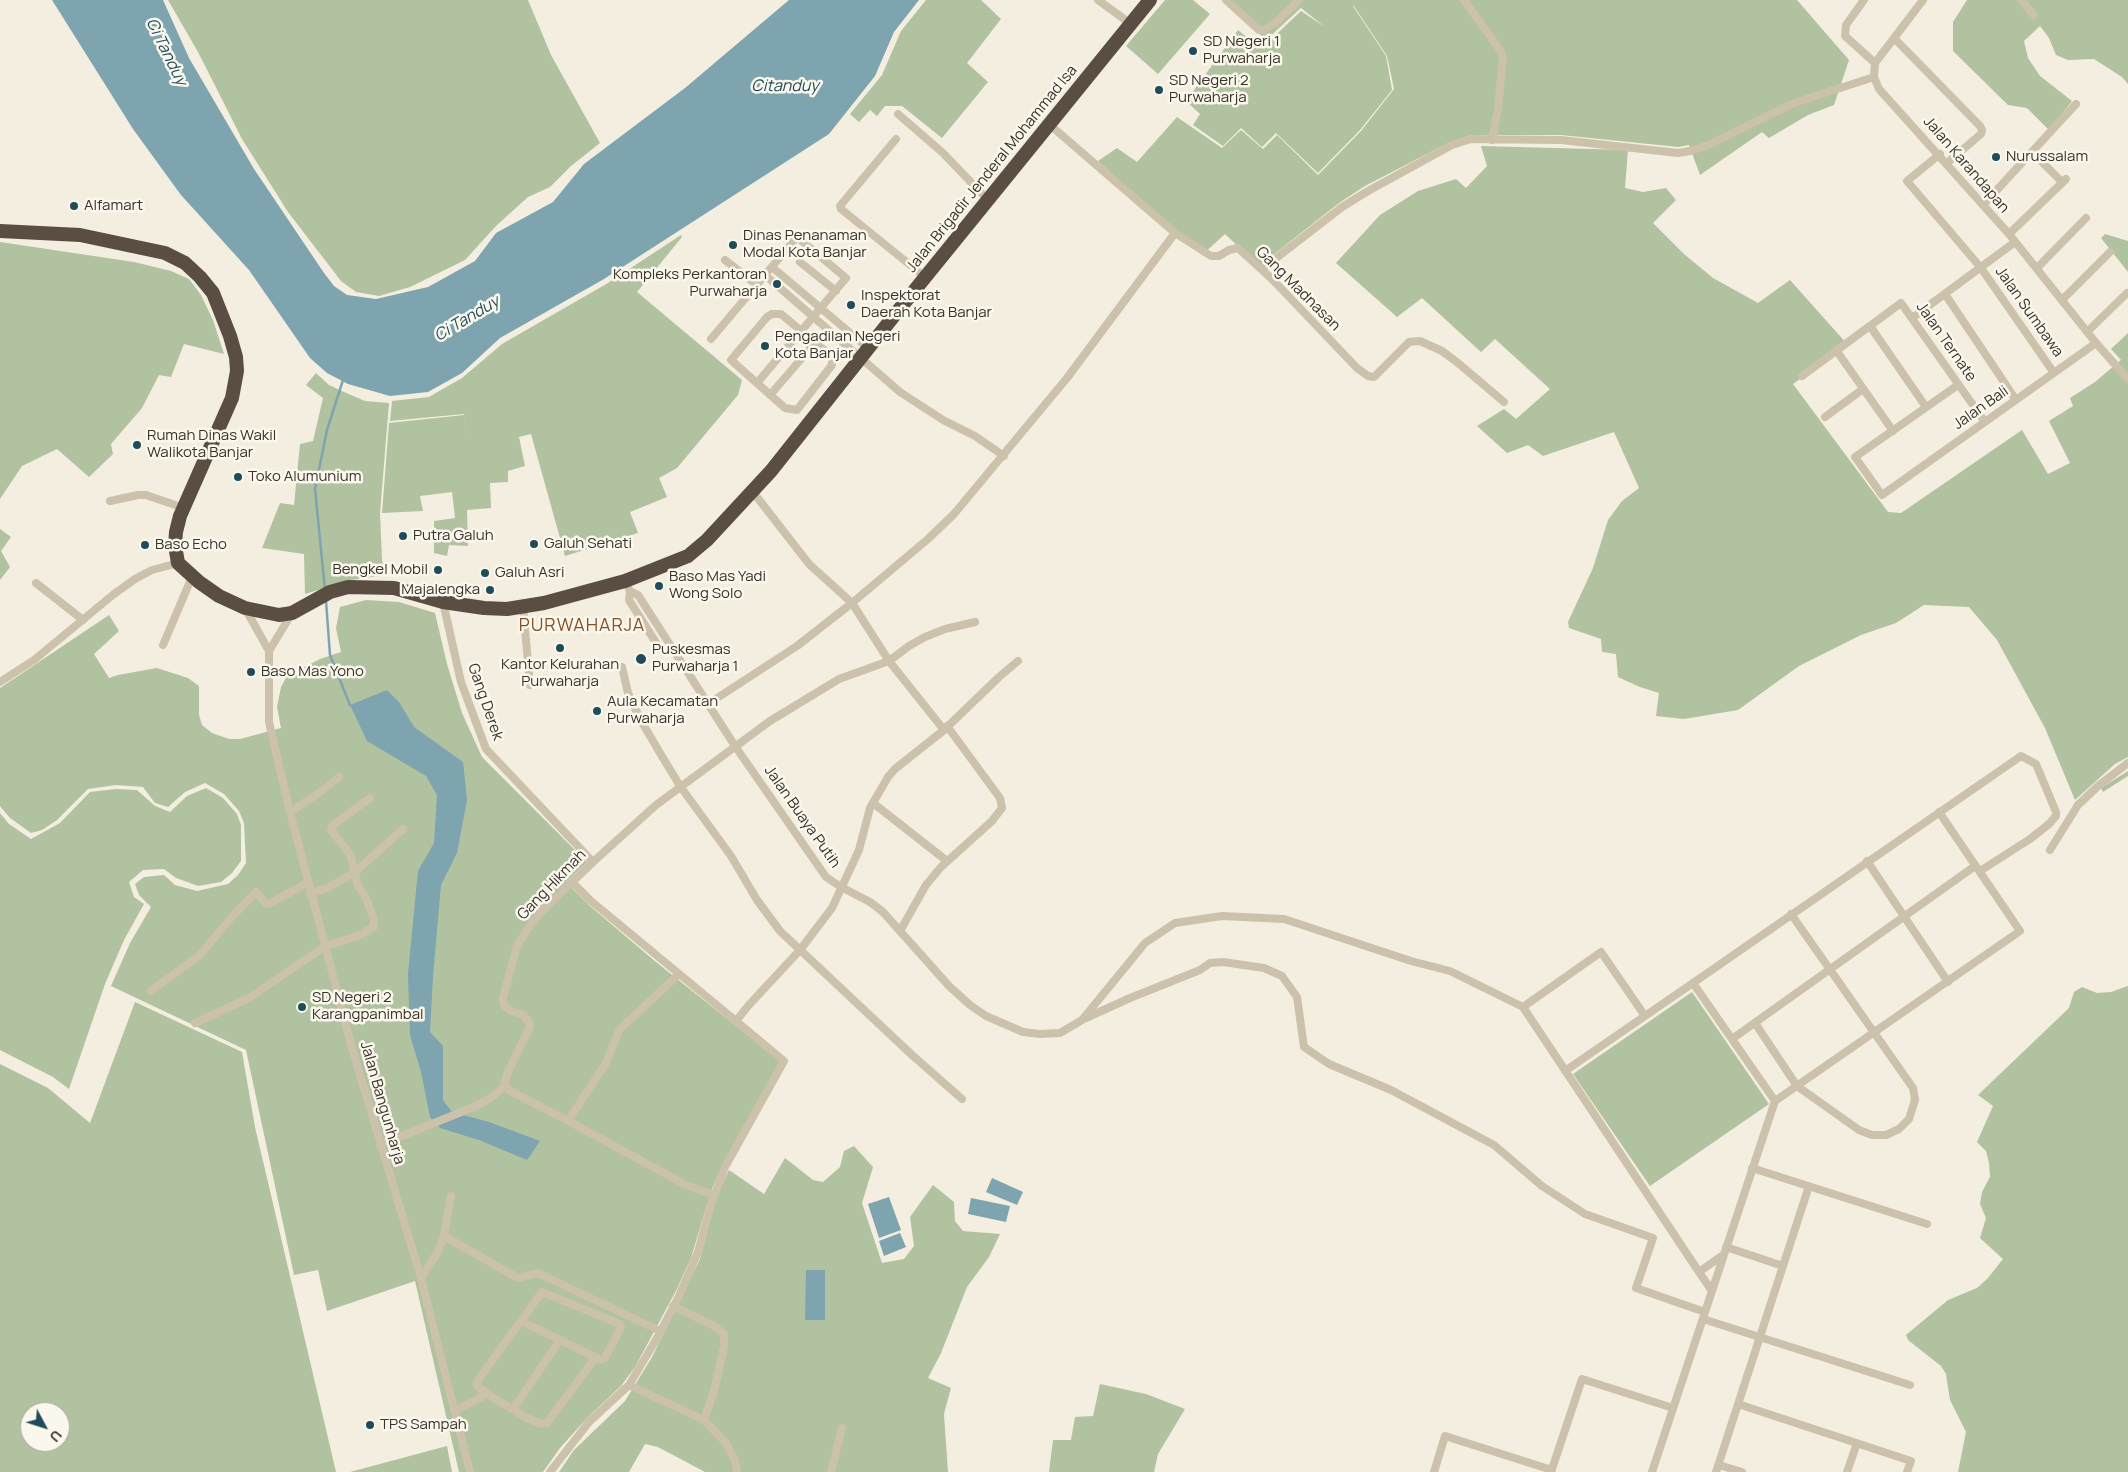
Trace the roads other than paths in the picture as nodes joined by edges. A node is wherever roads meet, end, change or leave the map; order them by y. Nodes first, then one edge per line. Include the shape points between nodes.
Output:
1 (1098, 0) edge
2 (1150, 0) edge
3 (1226, 0) edge
4 (1299, 0) edge
5 (1464, 0) edge
6 (1852, 0) edge
7 (1864, 0) edge
8 (1923, 0) edge
9 (2021, 0) edge
10 (1859, 7) junction
11 (2034, 15) dead end
12 (1131, 24) junction
13 (1894, 38) junction
14 (1875, 63) junction
15 (1874, 77) junction
16 (2076, 104) dead end
17 (898, 114) dead end
18 (1050, 125) junction
19 (896, 139) dead end
20 (1492, 140) junction
21 (2032, 152) junction
22 (1940, 154) junction
23 (1947, 163) junction
24 (988, 200) junction
25 (1983, 205) junction
26 (2086, 218) dead end
27 (0, 231) edge
28 (1175, 233) junction
29 (2009, 234) junction
30 (2016, 242) junction
31 (2110, 252) dead end
32 (725, 260) dead end
33 (800, 262) dead end
34 (772, 267) junction
35 (1981, 268) junction
36 (2036, 268) junction
37 (1262, 270) junction
38 (765, 275) junction
39 (925, 277) junction
40 (757, 285) junction
41 (836, 291) junction
42 (2127, 293) edge
43 (1945, 294) junction
44 (2062, 300) junction
45 (821, 309) junction
46 (814, 318) junction
47 (1912, 318) junction
48 (1870, 326) junction
49 (802, 332) junction
50 (2087, 332) junction
51 (711, 339) dead end
52 (815, 343) junction
53 (2096, 343) junction
54 (1836, 350) junction
55 (865, 353) junction
56 (2054, 373) junction
57 (1802, 376) dead end
58 (2128, 380) edge
59 (757, 383) junction
60 (1958, 385) junction
61 (1863, 389) junction
62 (770, 395) junction
63 (2016, 400) junction
64 (1504, 402) dead end
65 (1926, 407) junction
66 (1825, 417) dead end
67 (1985, 422) junction
68 (1893, 431) junction
69 (1004, 456) junction
70 (753, 492) junction
71 (110, 501) dead end
72 (184, 508) junction
73 (178, 563) junction
74 (192, 577) junction
75 (36, 583) dead end
76 (628, 586) junction
77 (443, 602) junction
78 (852, 603) junction
79 (523, 606) junction
80 (245, 608) junction
81 (292, 613) junction
82 (83, 620) junction
83 (974, 622) dead end
84 (163, 645) dead end
85 (269, 651) junction
86 (889, 661) junction
87 (1018, 661) dead end
88 (622, 667) dead end
89 (0, 682) edge
90 (530, 685) dead end
91 (708, 704) junction
92 (945, 728) junction
93 (735, 746) junction
94 (2128, 763) edge
95 (339, 778) dead end
96 (680, 786) junction
97 (370, 798) dead end
98 (873, 803) junction
99 (290, 812) junction
100 (1939, 812) junction
101 (404, 829) dead end
102 (2050, 850) dead end
103 (946, 861) junction
104 (1867, 861) junction
105 (592, 862) junction
106 (1978, 869) junction
107 (354, 873) junction
108 (572, 882) junction
109 (307, 883) junction
110 (841, 887) junction
111 (310, 894) junction
112 (1791, 914) junction
113 (1904, 916) junction
114 (900, 931) junction
115 (324, 947) junction
116 (800, 950) junction
117 (1830, 969) junction
118 (678, 974) junction
119 (1693, 982) junction
120 (1948, 982) junction
121 (151, 991) dead end
122 (1523, 1007) junction
123 (1645, 1016) junction
124 (1082, 1020) junction
125 (736, 1022) junction
126 (195, 1023) dead end
127 (1754, 1023) junction
128 (1874, 1033) junction
129 (1732, 1039) junction
130 (1565, 1071) junction
131 (505, 1086) junction
132 (1797, 1086) junction
133 (962, 1099) dead end
134 (1774, 1101) junction
135 (568, 1121) junction
136 (380, 1145) junction
137 (1752, 1168) junction
138 (1809, 1186) junction
139 (714, 1195) junction
140 (451, 1196) dead end
141 (1927, 1224) dead end
142 (444, 1236) junction
143 (1726, 1247) junction
144 (1724, 1256) junction
145 (1783, 1266) junction
146 (1699, 1272) junction
147 (422, 1278) junction
148 (1712, 1291) junction
149 (673, 1306) junction
150 (1704, 1315) junction
151 (521, 1321) junction
152 (660, 1332) junction
153 (1760, 1337) junction
154 (560, 1340) junction
155 (596, 1358) junction
156 (629, 1385) junction
157 (1910, 1385) dead end
158 (487, 1394) junction
159 (1738, 1404) junction
160 (1673, 1408) junction
161 (513, 1409) junction
162 (454, 1410) junction
163 (704, 1420) junction
164 (842, 1428) dead end
165 (1857, 1443) junction
166 (1718, 1468) edge
167 (1552, 1471) edge
168 (470, 1472) edge
169 (550, 1472) edge
170 (737, 1472) edge
171 (831, 1472) edge
172 (1434, 1472) edge
173 (1652, 1472) edge
174 (1742, 1472) edge
175 (1847, 1472) edge
176 (1907, 1472) edge

1 - 12 street
2 - 12 highway, Jalan Brigadir Jenderal Mohammad Isa
3 - 4 street via 1259,30 1275,23
5 - 20 street via 1503,58
6 - 10 street
7 - 10 street
8 - 13 street
9 - 11 street
10 - 14 street via 1846,25 1845,36
12 - 18 highway, Jalan Brigadir Jenderal Mohammad Isa
13 - 14 street
13 - 23 street via 1980,126 1981,134
14 - 15 street
15 - 20 street via 1794,103 1690,151 1561,140
15 - 22 street, Jalan Karandapan via 1879,89
16 - 21 street
17 - 24 street via 943,153
18 - 24 highway, Jalan Brigadir Jenderal Mohammad Isa
18 - 28 street, Gang Madnasan
19 - 39 street via 840,206
20 - 37 street via 1471,139 1452,145 1368,191 1342,207
21 - 25 street
21 - 29 street via 2064,181
22 - 23 street, Jalan Karandapan
22 - 35 street, Jalan Sumbawa via 1907,181
23 - 25 street, Jalan Karandapan
24 - 39 highway, Jalan Brigadir Jenderal Mohammad Isa
25 - 29 street, Jalan Karandapan
26 - 36 street
27 - 72 highway via 80,235 165,253 185,263 213,293 236,357 236,382
28 - 37 street, Gang Madnasan via 1212,256 1238,248
28 - 69 street via 1067,378
29 - 30 street, Jalan Karandapan
30 - 35 street
30 - 36 street, Jalan Karandapan
31 - 44 street
32 - 40 street
33 - 41 street
34 - 38 street
34 - 41 street via 797,237 846,278
34 - 45 street
35 - 43 street
35 - 56 street, Jalan Sumbawa
36 - 44 street, Jalan Karandapan
37 - 64 street, Gang Madnasan via 1368,376 1374,377 1403,347 1416,340 1458,363
38 - 40 street
38 - 46 street
39 - 55 highway, Jalan Brigadir Jenderal Mohammad Isa
40 - 51 street
41 - 45 street
42 - 50 street
43 - 47 street
43 - 63 street
44 - 50 street, Jalan Karandapan
45 - 46 street
45 - 55 street
46 - 49 street
46 - 55 street
47 - 48 street, Jalan Ternate via 1901,303
47 - 60 street, Jalan Ternate
48 - 54 street
48 - 65 street
49 - 52 street
49 - 59 street
49 - 59 street via 781,314 768,317 731,360
50 - 53 street, Jalan Karandapan
52 - 62 street
52 - 62 street via 830,355 832,365 797,410 785,408
53 - 56 street, Jalan Bali
53 - 58 street, Jalan Karandapan
54 - 57 street
54 - 61 street
55 - 69 street via 900,392
55 - 70 highway, Jalan Brigadir Jenderal Mohammad Isa
56 - 63 street, Jalan Bali
59 - 62 street
60 - 65 street
60 - 67 street, Jalan Ternate
61 - 66 street
61 - 68 street
63 - 67 street, Jalan Bali
65 - 68 street
67 - 68 street, Jalan Bali via 1882,495 1855,457
69 - 78 street via 941,527
70 - 76 highway, Jalan Brigadir Jenderal Mohammad Isa via 688,556
70 - 78 street via 809,564
71 - 72 street via 146,495
72 - 73 highway via 176,532
73 - 74 highway
73 - 82 street via 152,570 135,579
74 - 80 highway via 219,596
74 - 84 street
75 - 82 street
76 - 79 highway, Jalan Brigadir Jenderal Mohammad Isa
76 - 91 street, Jalan Buaya Putih via 638,595
77 - 79 highway, Jalan Brigadir Jenderal Mohammad Isa via 493,609
77 - 81 highway, Jalan Brigadir Jenderal Mohammad Isa via 394,588 348,587 312,600
77 - 105 street, Gang Derek via 461,682 486,749
78 - 86 street
78 - 91 street via 796,646
79 - 90 street
80 - 81 highway via 279,615
80 - 85 street
81 - 85 street
82 - 89 street via 34,660
83 - 86 street, Gang Hikmah via 925,637
85 - 99 street, Jalan Bangunharja via 268,722
86 - 92 street
86 - 93 street, Gang Hikmah via 839,679
87 - 92 street
88 - 96 street via 628,693 640,719
91 - 93 street, Jalan Buaya Putih
92 - 98 street via 895,769
92 - 103 street via 1000,798 1002,808 992,821
93 - 96 street, Gang Hikmah
93 - 110 street, Jalan Buaya Putih via 826,877
94 - 102 street via 2078,805
95 - 99 street
96 - 105 street, Gang Hikmah
96 - 116 street via 731,856 761,906
97 - 107 street via 331,828 350,854
98 - 103 street
98 - 110 street via 859,850
99 - 109 street, Jalan Bangunharja
100 - 104 street
100 - 106 street
100 - 106 street via 2016,758 2021,756 2036,764 2056,812 2055,818 2030,839
101 - 107 street
103 - 114 street via 926,885
104 - 112 street
104 - 113 street
105 - 108 street, Gang Hikmah
106 - 113 street
106 - 120 street via 2020,932
107 - 111 street
107 - 115 street via 375,926
108 - 118 street
108 - 131 street, Gang Hikmah via 542,911 517,946 504,1005 522,1014 530,1027 508,1072
109 - 111 street, Jalan Bangunharja
109 - 121 street via 268,904 256,892 200,955
110 - 114 street, Jalan Buaya Putih via 870,902
110 - 116 street via 824,921
111 - 115 street, Jalan Bangunharja
112 - 117 street
112 - 119 street
113 - 117 street
113 - 120 street
114 - 124 street, Jalan Buaya Putih via 950,986 981,1012 1023,1032 1040,1034 1060,1033
115 - 126 street via 250,998
115 - 136 street, Jalan Bangunharja
116 - 125 street
116 - 133 street
117 - 127 street
117 - 128 street
118 - 125 street
118 - 135 street via 619,1030 606,1064
119 - 123 street
119 - 129 street
120 - 128 street
122 - 123 street via 1601,952
122 - 124 street via 1450,971 1284,919 1222,916 1175,923 1145,943
122 - 130 street
123 - 130 street
124 - 150 street via 1210,963 1264,968 1282,976 1297,997 1304,1047 1329,1064 1391,1090 1494,1145 1542,1186 1585,1214 1653,1238 1636,1288
125 - 139 street via 784,1061 725,1167
127 - 129 street
127 - 132 street
128 - 132 street
128 - 132 street via 1915,1094 1912,1113 1899,1129 1886,1135 1865,1133
129 - 134 street
130 - 146 street
131 - 135 street via 510,1092
131 - 136 street via 476,1106
132 - 134 street
134 - 137 street
135 - 139 street via 686,1185
136 - 147 street, Jalan Bangunharja
137 - 138 street
137 - 143 street
138 - 141 street
138 - 145 street
139 - 149 street via 698,1252
140 - 142 street
142 - 147 street
142 - 152 street via 518,1278 538,1273
143 - 144 street
143 - 145 street
144 - 146 street
144 - 148 street
145 - 153 street
146 - 148 street
147 - 162 street, Jalan Bangunharja
148 - 150 street
149 - 152 street
149 - 163 street via 724,1334 714,1391
150 - 153 street
150 - 160 street
151 - 154 street
151 - 155 street via 537,1296 545,1292 620,1324 621,1331 605,1358
151 - 158 street via 478,1380 478,1387
152 - 156 street
153 - 157 street
153 - 159 street
154 - 155 street
154 - 161 street
155 - 161 street via 547,1423 541,1424
156 - 163 street
156 - 169 street via 589,1422
158 - 161 street
158 - 162 street
159 - 165 street
159 - 166 street
160 - 167 street via 1582,1379
160 - 173 street
162 - 168 street, Jalan Bangunharja
163 - 170 street via 726,1443 736,1460
164 - 171 street
165 - 175 street
165 - 176 street via 1911,1460
166 - 174 street
167 - 172 street via 1445,1436

